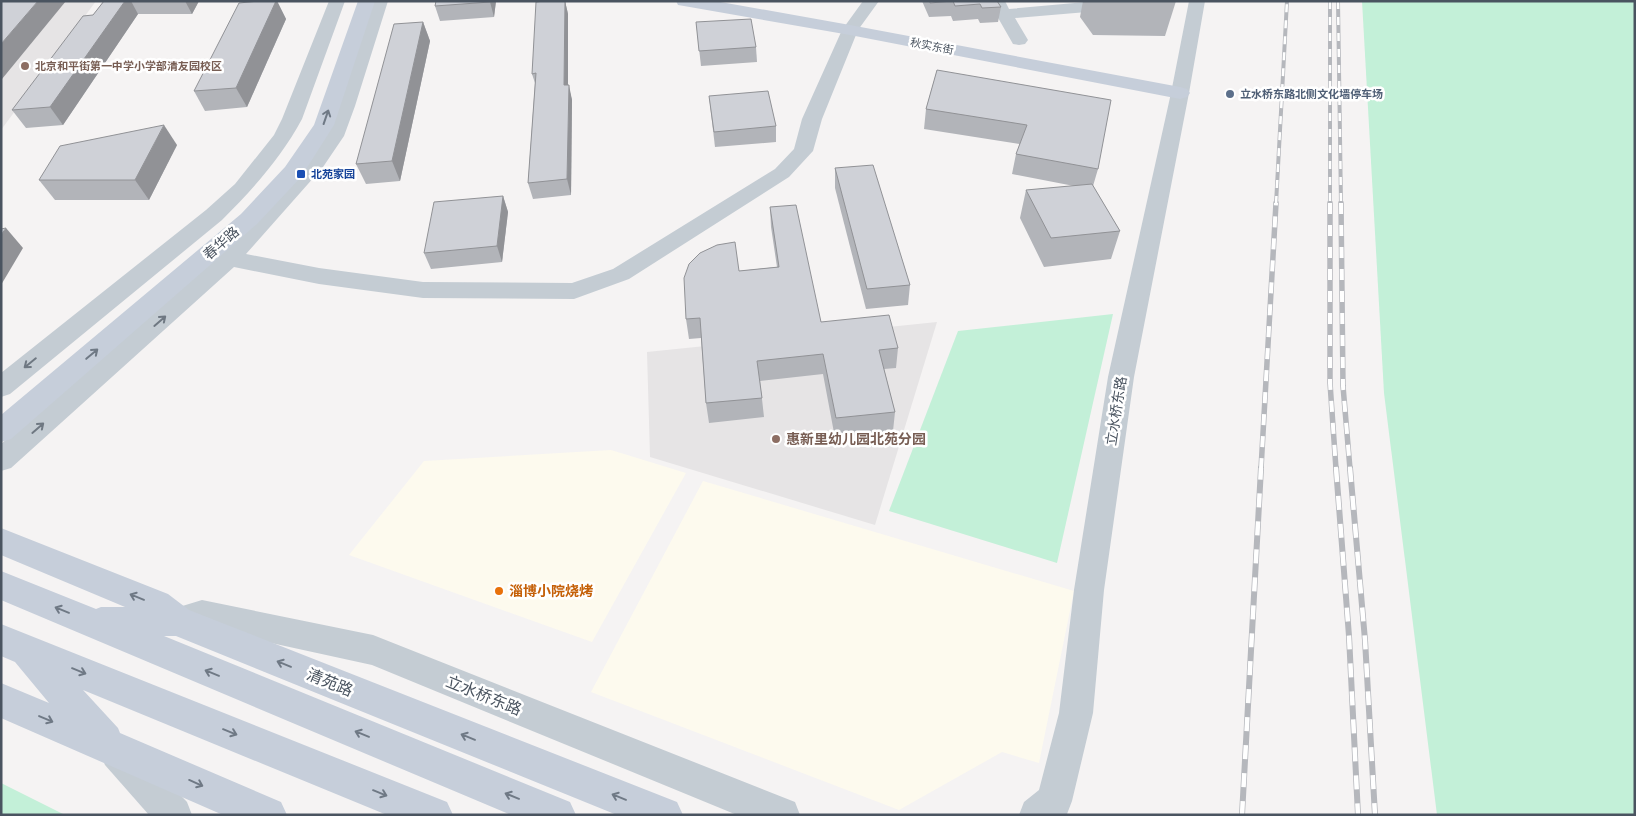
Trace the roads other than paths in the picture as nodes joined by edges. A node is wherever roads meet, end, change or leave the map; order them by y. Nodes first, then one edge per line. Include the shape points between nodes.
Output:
1 (337, 1) edge
2 (350, 1) edge
3 (366, 1) edge
4 (380, 1) edge
5 (684, 1) edge
6 (871, 1) edge
7 (1158, 1) edge
8 (1197, 1) edge
9 (1000, 8) edge
10 (850, 30) junction
11 (1019, 40) dead end
12 (1180, 93) junction
13 (219, 257) junction
14 (1, 386) edge
15 (1, 406) edge
16 (1, 431) edge
17 (1, 460) edge
18 (1, 541) edge
19 (1, 585) edge
20 (177, 621) junction
21 (90, 622) junction
22 (12, 644) edge
23 (1, 700) edge
24 (110, 746) junction
25 (174, 815) edge
26 (268, 815) edge
27 (434, 815) edge
28 (557, 815) edge
29 (664, 815) edge
30 (782, 815) edge
31 (1037, 815) edge

1 -> 14 street via 292,119 265,161 242,188
2 - 15 street, 春华路 via 302,128 268,177 172,265
13 -> 3 street, 春华路 via 293,172 313,144 324,124
4 - 13 street via 334,136 316,163
5 - 10 street, 秋实东街
6 - 10 street
7 - 9 street
8 - 12 street, 立水桥东路
9 - 11 street
10 - 12 street, 秋实东街
10 - 13 street via 812,119 803,151 782,173 621,274 574,291 423,290 319,276
12 - 31 street, 立水桥东路 via 1121,377 1089,590 1076,713 1054,801
16 -> 13 street, 春华路
17 -> 13 street
20 -> 18 street, 清苑路 via 156,604
21 -> 19 street
20 - 21 street
29 -> 20 street, 清苑路
20 - 30 street, 立水桥东路 via 202,614 373,650
28 -> 21 street
22 - 24 street
22 -> 27 street
23 -> 24 street
24 - 25 street
24 -> 26 street

